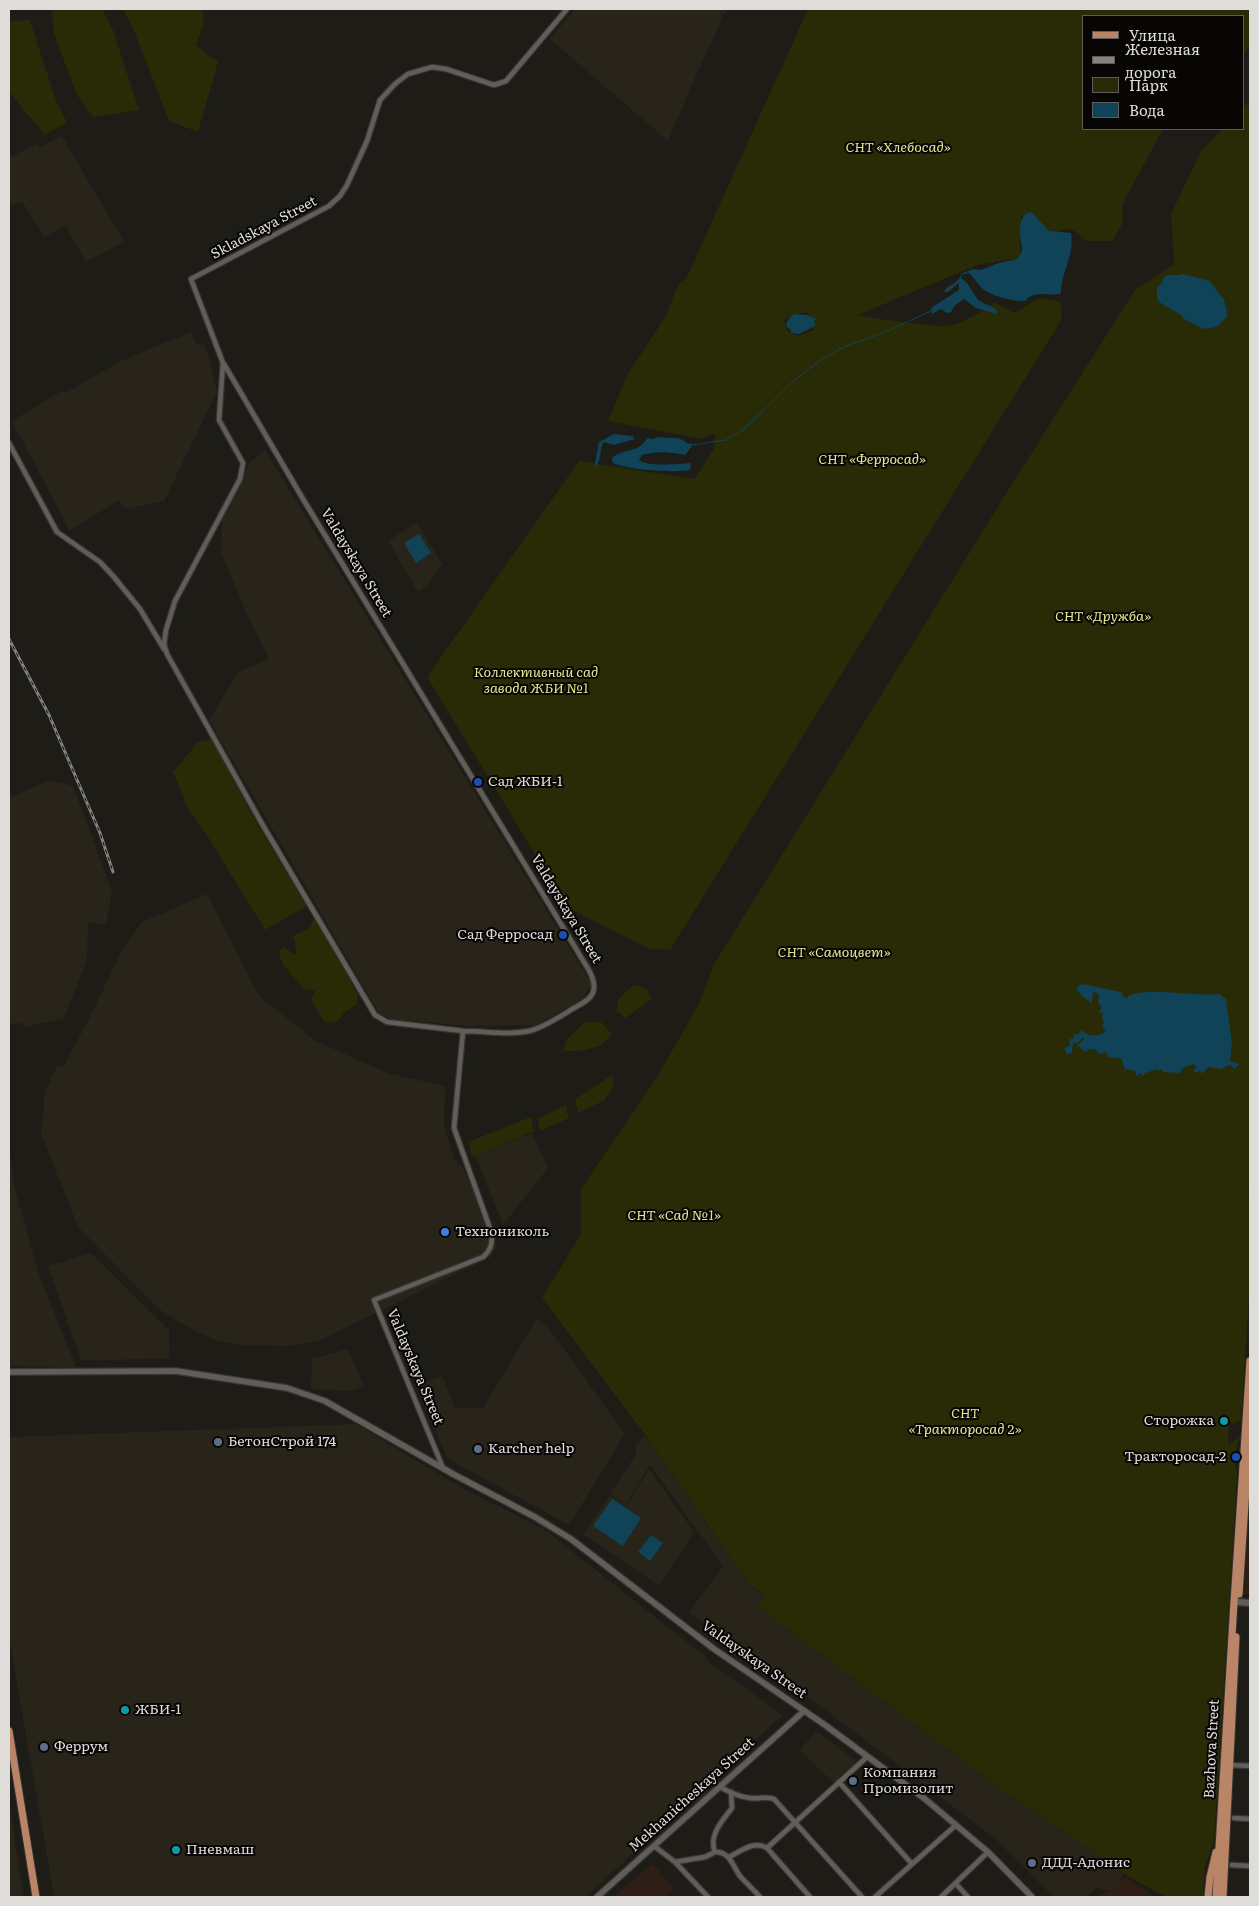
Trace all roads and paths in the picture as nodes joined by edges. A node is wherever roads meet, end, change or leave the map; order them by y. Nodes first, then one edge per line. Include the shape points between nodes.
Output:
1 (567, 9) edge
2 (223, 363) junction
3 (9, 443) edge
4 (167, 654) junction
5 (463, 1031) junction
6 (1250, 1361) edge
7 (9, 1372) edge
8 (1250, 1430) edge
9 (443, 1469) junction
10 (1236, 1602) junction
11 (1250, 1603) edge
12 (804, 1711) junction
13 (9, 1730) edge
14 (868, 1757) junction
15 (1230, 1765) junction
16 (1250, 1766) edge
17 (839, 1782) junction
18 (720, 1787) junction
19 (731, 1792) junction
20 (1234, 1818) dead end
21 (1250, 1820) edge
22 (795, 1823) junction
23 (956, 1825) junction
24 (1220, 1834) junction
25 (654, 1846) junction
26 (767, 1848) junction
27 (715, 1852) junction
28 (988, 1852) junction
29 (729, 1858) junction
30 (675, 1862) junction
31 (912, 1864) junction
32 (1232, 1865) dead end
33 (1250, 1866) edge
34 (956, 1884) junction
35 (36, 1897) edge
36 (597, 1897) edge
37 (708, 1897) edge
38 (760, 1897) edge
39 (810, 1897) edge
40 (862, 1897) edge
41 (875, 1897) edge
42 (941, 1897) edge
43 (968, 1897) edge
44 (1032, 1897) edge
45 (1208, 1897) edge
46 (1216, 1897) edge
47 (1223, 1897) edge

1 - 2 street, Skladskaya Street via 506,81 494,85 432,67 408,74 380,100 340,196 329,206 190,279
2 - 4 street, Skladskaya Street via 219,420 242,463 240,479 175,601 166,630 164,644
2 - 5 street, Valdayskaya Street via 592,977 593,993 589,998 549,1023 524,1032
3 - 4 street via 57,532 100,562 114,577 140,609
4 - 5 street via 375,1016 387,1022
5 - 9 street, Valdayskaya Street via 454,1128 492,1234 492,1243 483,1257 374,1300
6 - 10 main road
7 - 9 street, Valdayskaya Street via 176,1371 287,1388 325,1401
8 - 10 main road
9 - 12 street, Valdayskaya Street via 535,1517 571,1540 714,1649
10 - 11 main road
10 - 15 main road, Bazhova Street
10 - 24 main road, Bazhova Street
12 - 14 street, Valdayskaya Street
12 - 18 street, Mekhanicheskaya Street
13 - 35 main road
14 - 17 street
14 - 23 street, Valdayskaya Street
15 - 16 street
15 - 47 main road, Bazhova Street
17 - 22 street
17 - 31 street
18 - 19 street
18 - 25 street, Mekhanicheskaya Street
19 - 22 street via 751,1798 774,1799
19 - 27 street via 732,1808 717,1828
20 - 21 street
22 - 26 street
22 - 40 street
23 - 28 street, Valdayskaya Street
23 - 31 street
24 - 45 main road
24 - 46 main road, Bazhova Street
25 - 30 street
25 - 36 street, Mekhanicheskaya Street
26 - 29 street via 755,1845
26 - 39 street
27 - 29 street
27 - 30 street
28 - 34 street
28 - 44 street, Valdayskaya Street
29 - 38 street via 739,1875
30 - 37 street
31 - 41 street
32 - 33 street
34 - 42 street
34 - 43 street

